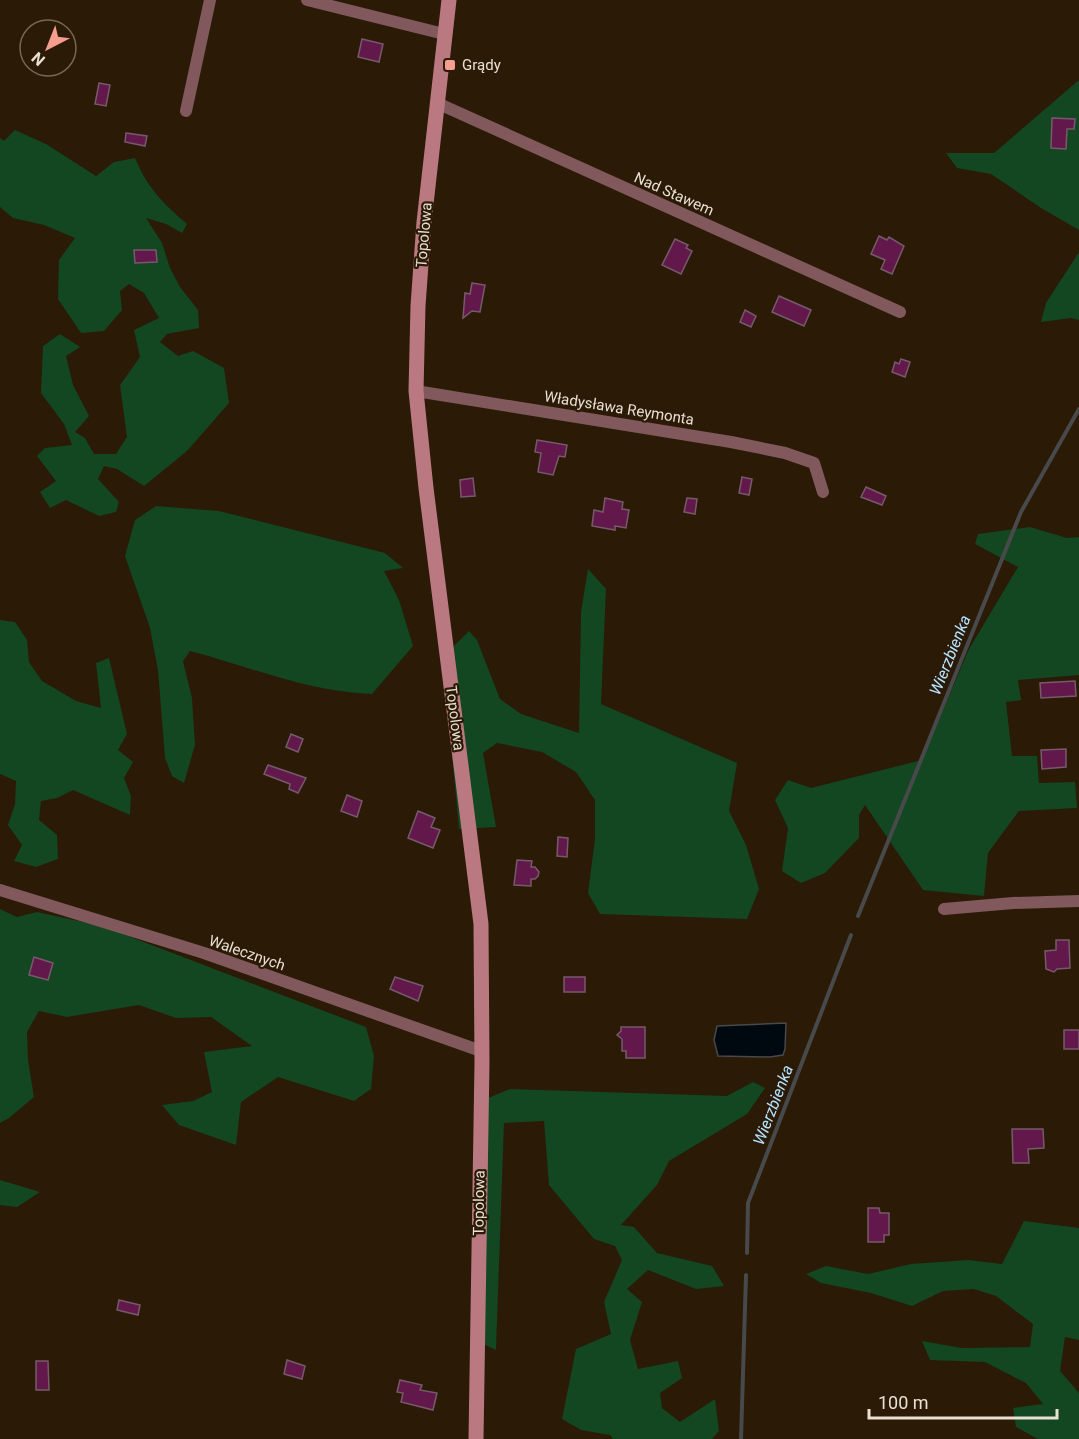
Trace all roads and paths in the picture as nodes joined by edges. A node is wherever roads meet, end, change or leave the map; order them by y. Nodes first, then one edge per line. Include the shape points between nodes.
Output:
1 (210, 0) edge
2 (307, 0) edge
3 (449, 0) edge
4 (444, 34) junction
5 (437, 103) junction
6 (186, 111) dead end
7 (900, 312) dead end
8 (416, 391) junction
9 (823, 492) dead end
10 (0, 890) edge
11 (1079, 901) edge
12 (944, 909) dead end
13 (481, 1051) junction
14 (476, 1439) edge

1 - 6 street
2 - 4 street
3 - 4 street, Topolowa
4 - 5 street, Topolowa
5 - 7 street, Nad Stawem
5 - 8 street, Topolowa via 424,222
8 - 9 street, Władysława Reymonta via 785,453 814,463
8 - 13 street, Topolowa via 481,924
10 - 13 street, Walecznych via 204,953
11 - 12 street
13 - 14 street, Topolowa

